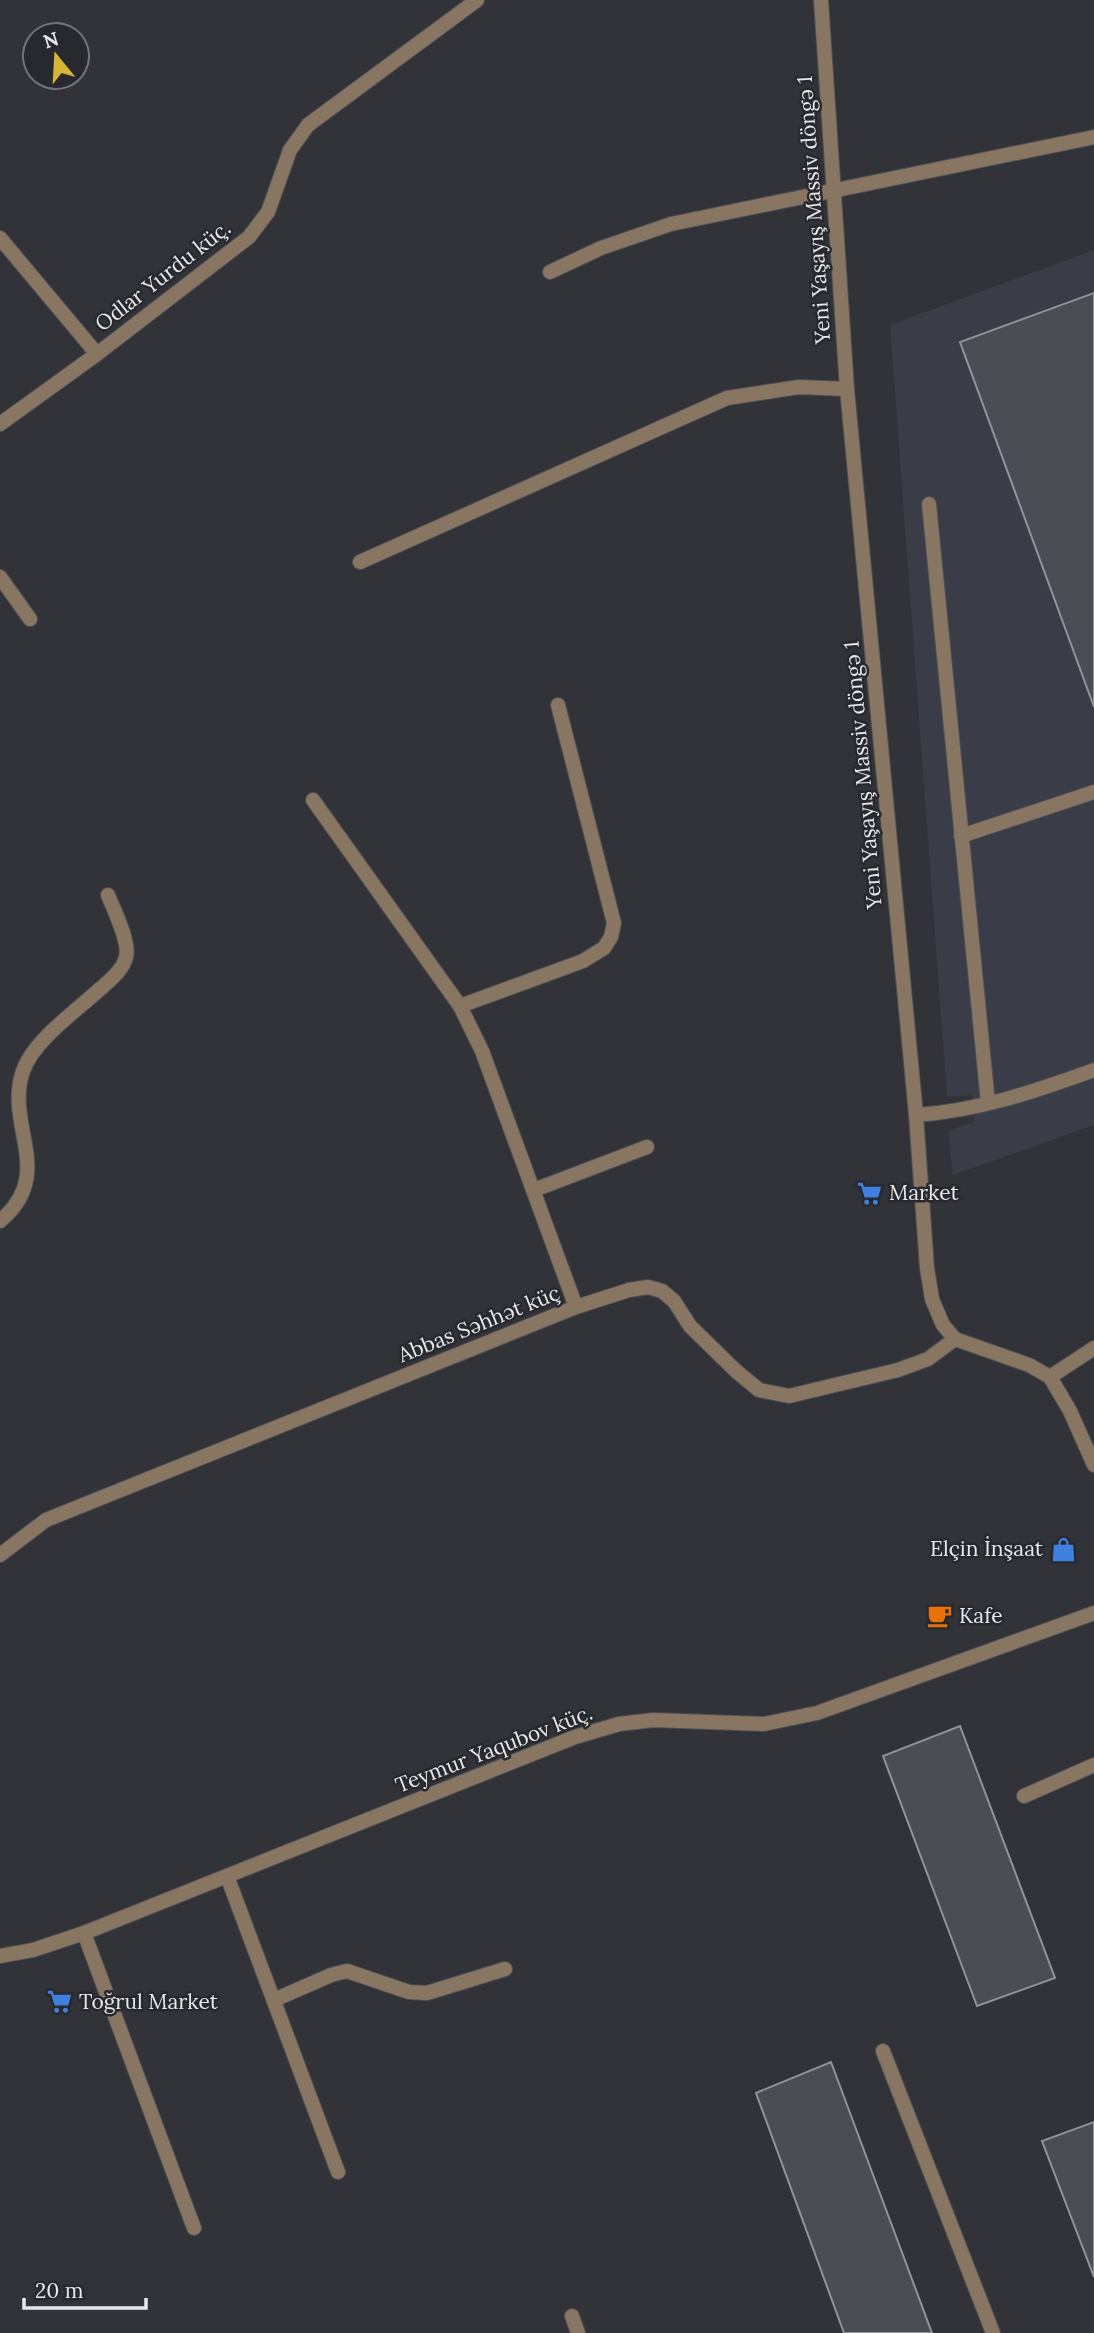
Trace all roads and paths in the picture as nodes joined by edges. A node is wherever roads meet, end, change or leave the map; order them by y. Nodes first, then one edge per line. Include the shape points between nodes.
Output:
1 (477, 0) edge
2 (821, 0) edge
3 (1094, 137) edge
4 (834, 190) junction
5 (0, 237) edge
6 (551, 272) dead end
7 (97, 354) junction
8 (847, 389) junction
9 (0, 424) edge
10 (929, 504) dead end
11 (360, 562) dead end
12 (0, 577) edge
13 (30, 619) dead end
14 (558, 705) dead end
15 (1094, 792) edge
16 (313, 800) dead end
17 (961, 836) junction
18 (108, 895) dead end
19 (460, 1006) junction
20 (1094, 1070) edge
21 (988, 1104) junction
22 (916, 1115) junction
23 (647, 1147) dead end
24 (534, 1191) junction
25 (0, 1221) edge
26 (576, 1307) junction
27 (955, 1339) junction
28 (1094, 1348) edge
29 (1050, 1377) junction
30 (1094, 1465) edge
31 (0, 1555) edge
32 (1094, 1613) edge
33 (1094, 1765) edge
34 (1024, 1796) dead end
35 (227, 1876) junction
36 (84, 1933) junction
37 (0, 1956) edge
38 (505, 1969) dead end
39 (274, 2000) junction
40 (883, 2051) dead end
41 (338, 2172) dead end
42 (194, 2228) dead end
43 (572, 2316) dead end
44 (578, 2333) edge
45 (993, 2333) edge

1 - 7 street, Odlar Yurdu küç. via 308,125 290,150 268,212 249,237
2 - 4 street, Yeni Yaşayış Massiv döngə 1
3 - 4 street
4 - 6 street via 671,224 601,248
4 - 8 street, Yeni Yaşayış Massiv döngə 1
5 - 7 street
7 - 9 street, Odlar Yurdu küç.
8 - 11 street via 799,387 727,398
8 - 22 street, Yeni Yaşayış Massiv döngə 1
10 - 17 street
12 - 13 street
14 - 19 street via 614,923 611,937 604,948 583,961
15 - 17 street
16 - 19 street
17 - 21 street
18 - 25 street via 127,956 117,974 42,1041 23,1068 18,1092 28,1180 15,1209
19 - 24 street via 482,1051
20 - 21 street
21 - 22 street
22 - 27 street, Yeni Yaşayış Massiv döngə 1 via 932,1299
23 - 24 street
24 - 26 street
26 - 27 street, Abbas Səhhət küç via 629,1290 648,1287 662,1292 674,1301 690,1326 759,1390 789,1396 898,1370 928,1359
26 - 31 street, Abbas Səhhət küç via 46,1520
27 - 29 street
28 - 29 street
29 - 30 street
32 - 35 street, Teymur Yaqubov küç. via 794,1720 764,1724 653,1720 575,1737
33 - 34 street
35 - 36 street, Teymur Yaqubov küç.
35 - 39 street
36 - 37 street, Teymur Yaqubov küç.
36 - 42 street
38 - 39 street via 427,1993 409,1992 347,1971
39 - 41 street
40 - 45 street
43 - 44 street

